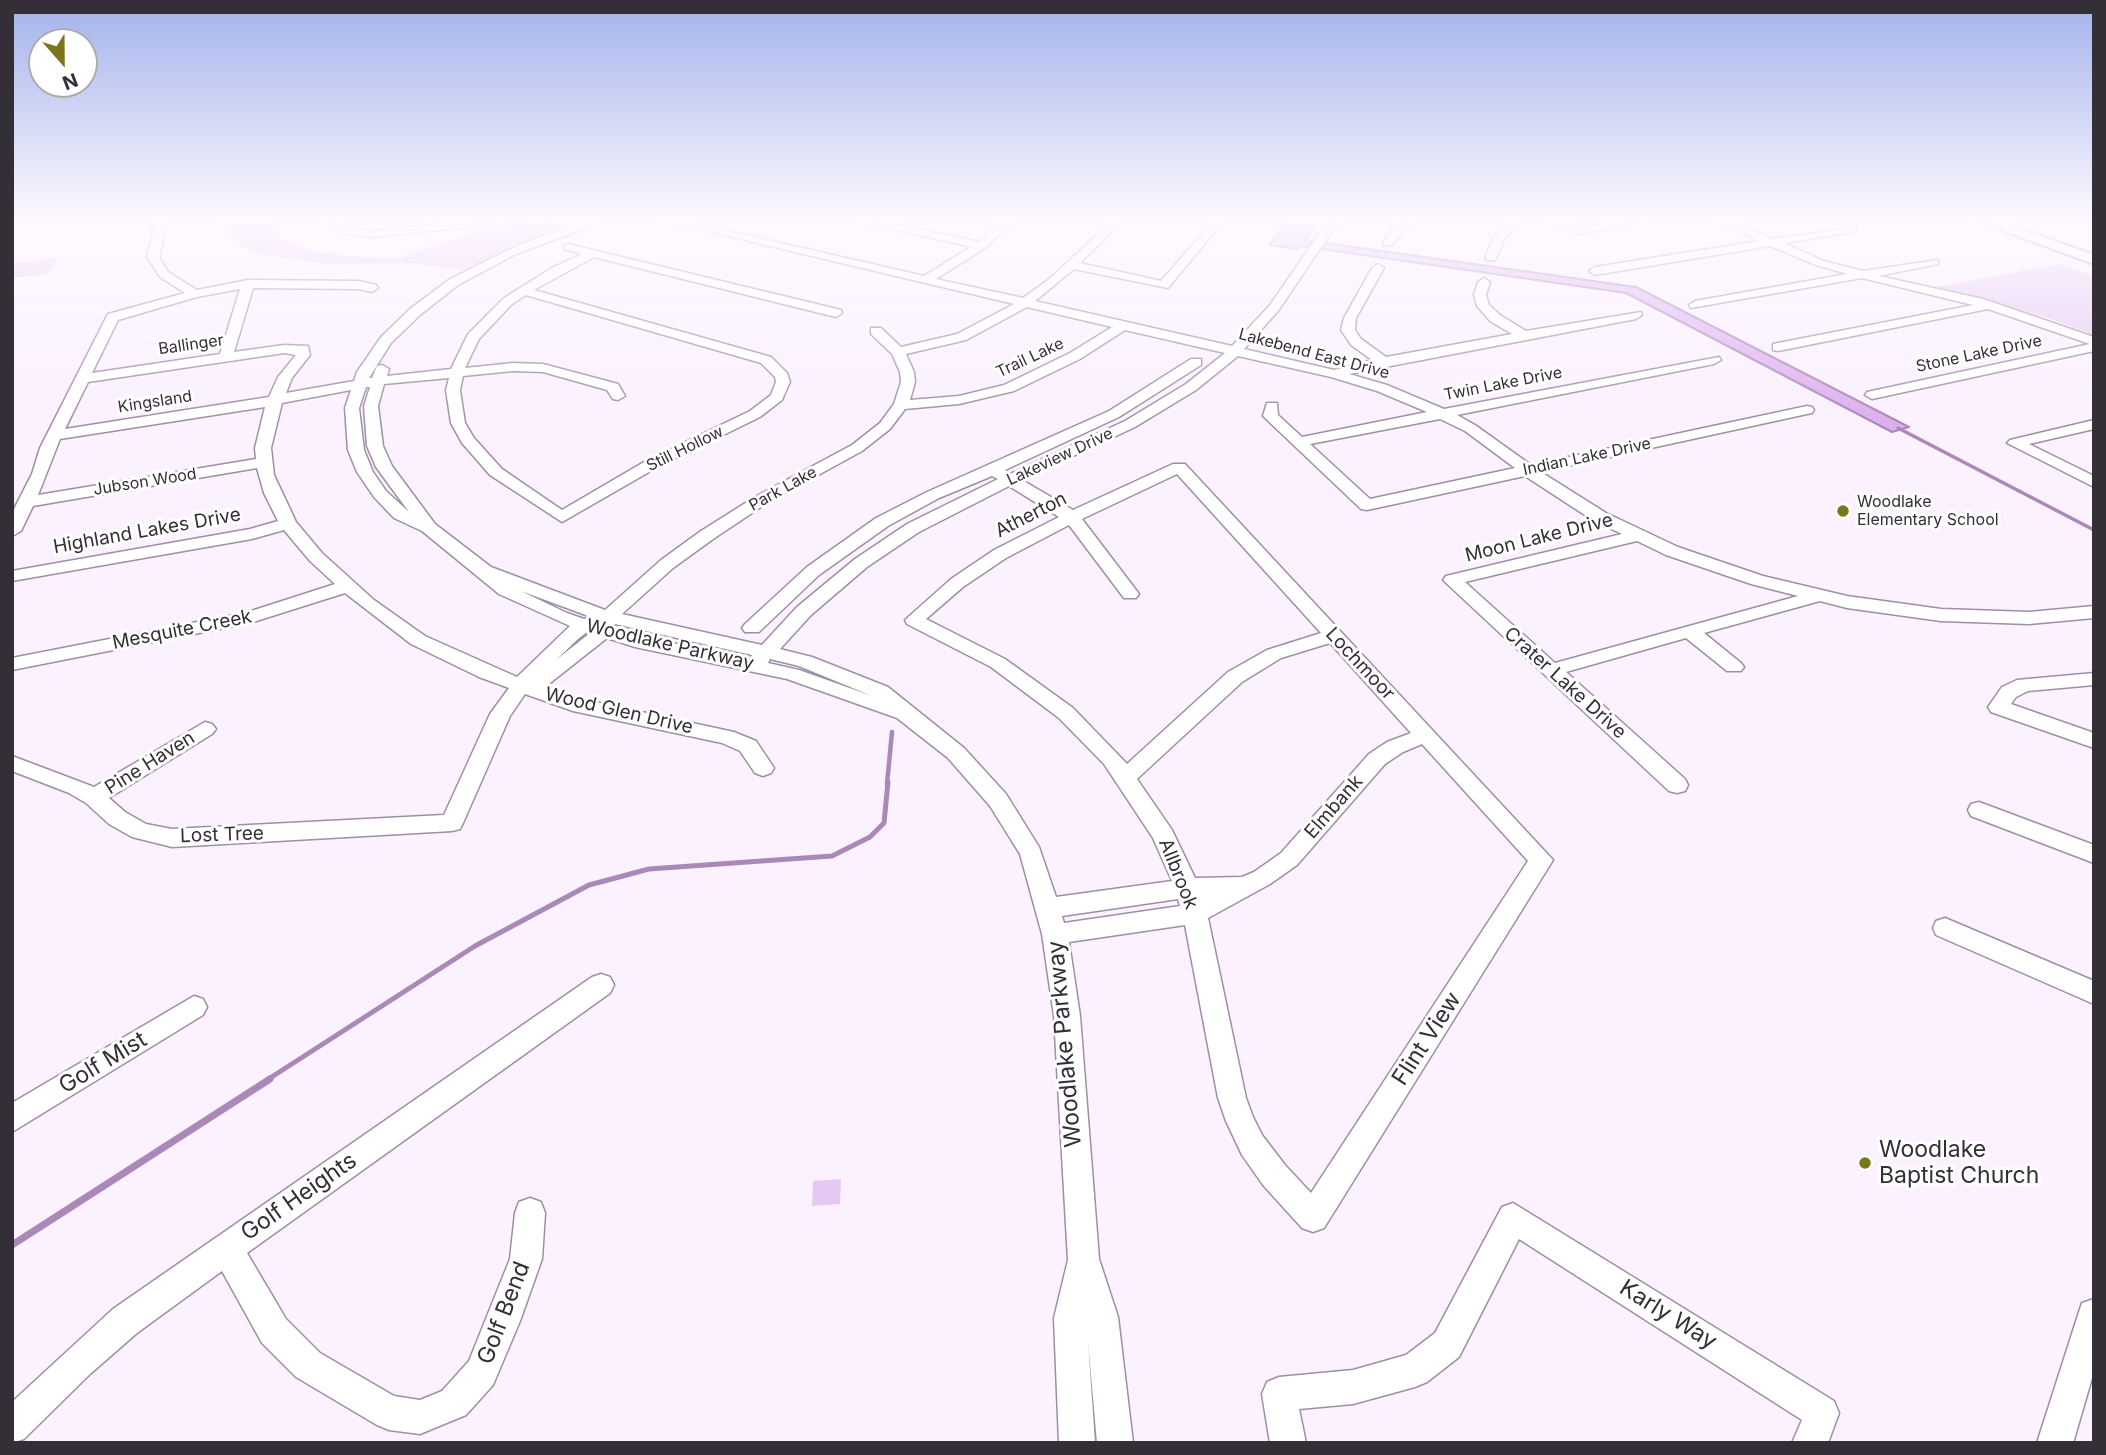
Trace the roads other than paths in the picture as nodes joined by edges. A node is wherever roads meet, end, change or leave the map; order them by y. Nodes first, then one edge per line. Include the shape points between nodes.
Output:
1 (183, 286) edge
2 (237, 286) edge
3 (247, 286) edge
4 (363, 286) edge
5 (451, 286) edge
6 (465, 286) edge
7 (532, 286) edge
8 (726, 286) edge
9 (951, 286) edge
10 (1046, 286) edge
11 (1289, 286) edge
12 (1368, 286) edge
13 (1483, 286) edge
14 (1800, 286) edge
15 (1907, 286) edge
16 (372, 288) dead end
17 (524, 291) junction
18 (195, 293) junction
19 (1025, 303) junction
20 (1695, 305) dead end
21 (1990, 305) junction
22 (835, 313) dead end
23 (1636, 315) dead end
24 (1123, 325) junction
25 (876, 331) dead end
26 (1524, 335) junction
27 (2094, 341) edge
28 (1778, 347) dead end
29 (2094, 347) edge
30 (303, 349) joint
31 (1235, 351) junction
32 (898, 352) junction
33 (226, 357) junction
34 (1714, 360) dead end
35 (1382, 361) junction
36 (1196, 362) dead end
37 (461, 373) junction
38 (1335, 374) junction
39 (84, 378) junction
40 (376, 386) junction
41 (358, 389) junction
42 (1872, 395) dead end
43 (618, 396) dead end
44 (270, 402) junction
45 (901, 405) junction
46 (1272, 406) dead end
47 (1807, 410) dead end
48 (1443, 414) junction
49 (2094, 424) edge
50 (54, 435) junction
51 (1299, 442) junction
52 (264, 462) junction
53 (1179, 467) joint
54 (993, 470) junction
55 (1528, 470) junction
56 (1011, 480) junction
57 (2094, 482) edge
58 (26, 502) junction
59 (1072, 517) junction
60 (288, 524) junction
61 (428, 527) junction
62 (12, 531) edge
63 (1636, 536) junction
64 (485, 571) junction
65 (12, 576) edge
66 (1452, 580) joint
67 (348, 586) junction
68 (1130, 594) dead end
69 (1819, 596) junction
70 (2094, 612) edge
71 (914, 620) joint
72 (606, 624) junction
73 (583, 625) junction
74 (752, 628) dead end
75 (1690, 632) junction
76 (1334, 635) junction
77 (563, 656) junction
78 (761, 658) junction
79 (12, 664) edge
80 (1734, 667) dead end
81 (1551, 670) junction
82 (2094, 679) edge
83 (522, 691) junction
84 (205, 729) dead end
85 (1426, 735) junction
86 (2094, 741) edge
87 (12, 763) edge
88 (764, 768) dead end
89 (1126, 777) junction
90 (1677, 785) dead end
91 (94, 797) junction
92 (1979, 810) dead end
93 (2094, 854) edge
94 (1541, 860) joint
95 (1245, 886) junction
96 (1187, 888) junction
97 (1049, 908) junction
98 (1194, 914) junction
99 (1945, 928) dead end
100 (1055, 934) junction
101 (601, 985) dead end
102 (2094, 993) edge
103 (194, 1007) dead end
104 (12, 1118) edge
105 (530, 1213) dead end
106 (1313, 1217) joint
107 (226, 1248) junction
108 (1083, 1259) junction
109 (2093, 1321) edge
110 (12, 1427) edge
111 (1816, 1428) edge
112 (1077, 1443) edge
113 (1115, 1443) edge
114 (1288, 1443) edge
115 (2055, 1443) edge

1 - 18 street
2 - 18 street
3 - 33 street
4 - 16 street
5 - 41 street, Woodlake Parkway via 386,340
6 - 40 street, Woodlake Parkway via 401,340
7 - 17 street
8 - 22 street
9 - 19 street, Lakebend East Drive
10 - 19 street
11 - 31 street, Lakeview Drive
12 - 35 street via 1348,330
13 - 26 street via 1483,306
14 - 20 street
15 - 21 street
17 - 37 street via 480,329 463,354
17 - 37 street, Still Hollow via 747,353 775,367 782,376 780,392 765,408 650,465 562,517 496,471 467,440 455,412 453,390
18 - 39 street via 113,317
19 - 24 street, Lakebend East Drive
19 - 32 street via 961,337
21 - 27 street
21 - 28 street
23 - 26 street
24 - 31 street, Lakebend East Drive
24 - 45 street, Trail Lake via 1075,356 1009,388 959,400
25 - 32 street
26 - 35 street
29 - 42 street, Stone Lake Drive
30 - 33 street, Ballinger
30 - 44 street, Wood Glen Drive
31 - 38 street, Lakebend East Drive
31 - 56 street, Lakeview Drive via 1191,387 1140,418
32 - 45 street via 907,372
33 - 39 street, Ballinger
34 - 48 street, Twin Lake Drive
35 - 38 street
36 - 54 street via 1114,414
37 - 40 street, Kingsland
37 - 43 street, Kingsland via 513,366 543,368 613,387
38 - 48 street, Lakebend East Drive
39 - 50 street
40 - 41 street, Kingsland
40 - 61 street, Woodlake Parkway via 371,405 375,446 384,467
41 - 44 street, Kingsland
41 - 61 street, Woodlake Parkway via 352,430 365,472 400,513
44 - 50 street, Kingsland
44 - 52 street, Wood Glen Drive
45 - 72 street, Park Lake via 872,437 761,500 667,564
46 - 51 street via 1270,416
47 - 55 street, Indian Lake Drive
48 - 51 street, Twin Lake Drive
48 - 55 street, Lakebend East Drive
49 - 57 street via 2015,443
50 - 58 street
51 - 55 street, Indian Lake Drive via 1367,505
52 - 58 street, Jubson Wood
52 - 60 street, Wood Glen Drive via 272,493
53 - 59 street, Atherton
53 - 76 street, Lochmoor
54 - 56 street
54 - 74 street via 882,522 813,571
55 - 63 street, Lakebend East Drive via 1570,500
56 - 59 street
56 - 78 street, Lakeview Drive via 913,528 860,562 804,611
58 - 62 street
59 - 68 street
59 - 71 street, Atherton via 1000,554
60 - 65 street, Highland Lakes Drive
60 - 67 street, Wood Glen Drive
61 - 64 street, Woodlake Parkway
63 - 66 street, Moon Lake Drive
63 - 69 street, Lakebend East Drive via 1713,566
64 - 72 street, Woodlake Parkway
64 - 73 street, Woodlake Parkway via 505,590
66 - 81 street, Crater Lake Drive
67 - 79 street, Mesquite Creek via 250,617
67 - 83 street, Wood Glen Drive via 418,640
69 - 70 street, Lakebend East Drive via 1964,617
69 - 75 street
71 - 89 street, Allbrook via 1034,687 1089,735
72 - 73 street, Woodlake Parkway
72 - 77 street, Park Lake
72 - 78 street, Woodlake Parkway via 635,640
73 - 77 street
75 - 80 street
75 - 81 street
76 - 85 street, Lochmoor
76 - 89 street via 1274,654 1235,677
77 - 83 street
78 - 97 street, Woodlake Parkway via 905,714 956,753 998,800 1031,853
81 - 90 street, Crater Lake Drive
82 - 86 street via 2024,685 2010,692 1998,708
83 - 88 street, Wood Glen Drive via 727,737 748,746
83 - 91 street, Lost Tree via 492,729 452,823 172,838 127,824
84 - 91 street, Pine Haven
85 - 94 street, Lochmoor
85 - 95 street, Elmbank via 1377,759 1289,859
87 - 91 street, Lost Tree
89 - 96 street, Allbrook via 1164,836
92 - 93 street
94 - 106 street, Flint View
95 - 96 street, Elmbank
95 - 98 street, Elmbank
96 - 97 street, Elmbank
96 - 98 street, Allbrook
97 - 100 street, Woodlake Parkway
98 - 100 street, Elmbank
98 - 106 street, Allbrook via 1240,1121 1266,1165
99 - 102 street
100 - 108 street, Woodlake Parkway via 1067,1016
101 - 107 street, Golf Heights
103 - 104 street, Golf Mist
105 - 107 street, Golf Bend via 526,1259 481,1373 454,1404 420,1417 389,1413 308,1365 274,1331
107 - 110 street, Golf Heights via 125,1321
108 - 112 street, Woodlake Parkway via 1070,1318
108 - 113 street, Woodlake Parkway via 1102,1317
109 - 115 street
111 - 114 street, Karly Way via 1513,1218 1447,1345 1415,1370 1353,1387 1279,1394

